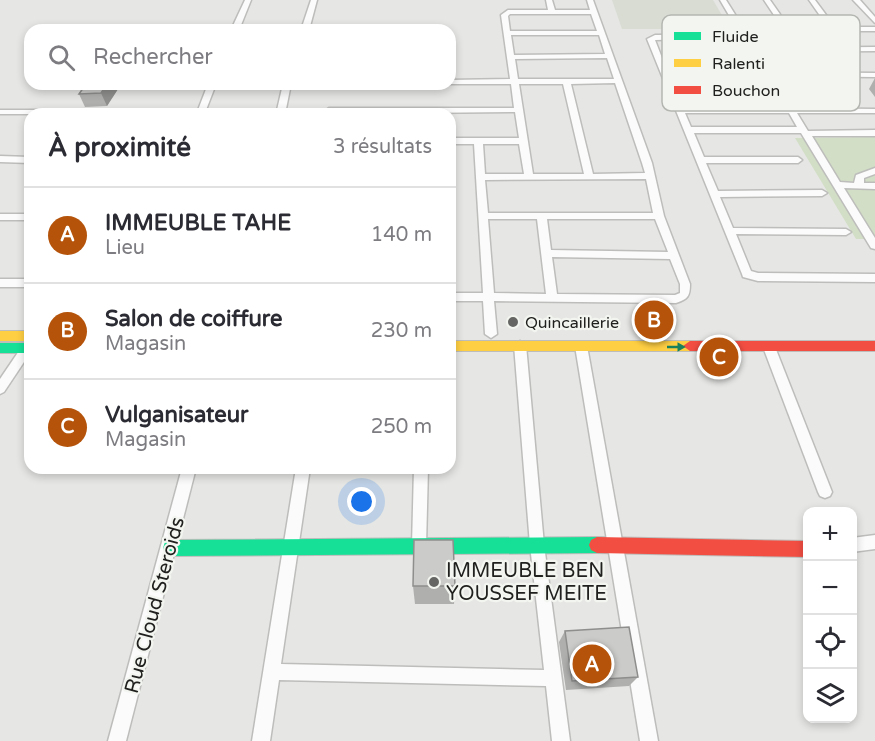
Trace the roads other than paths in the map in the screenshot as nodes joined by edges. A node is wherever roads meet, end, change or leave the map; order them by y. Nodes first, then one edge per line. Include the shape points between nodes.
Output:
1 (248, 0) edge
2 (314, 0) edge
3 (549, 0) edge
4 (590, 0) edge
5 (723, 0) edge
6 (767, 0) edge
7 (812, 0) edge
8 (856, 0) edge
9 (863, 8) junction
10 (875, 8) edge
11 (552, 12) junction
12 (595, 12) junction
13 (732, 15) edge
14 (777, 15) edge
15 (823, 15) edge
16 (875, 21) edge
17 (238, 24) edge
18 (307, 24) edge
19 (860, 28) edge
20 (875, 28) edge
21 (507, 33) junction
22 (602, 33) junction
23 (662, 37) edge
24 (860, 49) edge
25 (875, 49) edge
26 (609, 56) junction
27 (510, 57) junction
28 (660, 60) joint
29 (662, 65) edge
30 (860, 75) edge
31 (875, 75) edge
32 (514, 81) junction
33 (617, 81) junction
34 (456, 82) edge
35 (567, 82) junction
36 (210, 90) edge
37 (286, 90) edge
38 (202, 108) edge
39 (282, 108) edge
40 (456, 110) edge
41 (518, 110) junction
42 (680, 111) edge
43 (793, 111) joint
44 (875, 111) edge
45 (0, 112) edge
46 (24, 112) edge
47 (689, 130) junction
48 (805, 132) junction
49 (875, 133) edge
50 (456, 141) edge
51 (478, 141) junction
52 (524, 141) junction
53 (0, 159) edge
54 (24, 160) edge
55 (702, 160) junction
56 (798, 160) dead end
57 (875, 171) edge
58 (650, 176) junction
59 (480, 177) junction
60 (529, 177) junction
61 (589, 177) junction
62 (837, 186) junction
63 (859, 186) junction
64 (875, 186) edge
65 (716, 194) junction
66 (822, 194) dead end
67 (483, 216) junction
68 (542, 216) junction
69 (659, 216) junction
70 (0, 217) edge
71 (24, 217) edge
72 (730, 231) junction
73 (846, 232) dead end
74 (875, 246) edge
75 (546, 253) junction
76 (674, 256) junction
77 (875, 278) edge
78 (24, 280) edge
79 (0, 283) edge
80 (456, 297) edge
81 (490, 297) junction
82 (552, 298) junction
83 (456, 334) edge
84 (491, 334) junction
85 (0, 336) edge
86 (875, 336) edge
87 (24, 343) edge
88 (24, 345) edge
89 (520, 345) junction
90 (456, 346) edge
91 (581, 346) junction
92 (875, 346) edge
93 (769, 347) junction
94 (0, 348) edge
95 (24, 352) edge
96 (0, 389) edge
97 (188, 474) edge
98 (302, 474) edge
99 (421, 474) edge
100 (825, 492) dead end
101 (875, 542) edge
102 (615, 544) junction
103 (857, 544) edge
104 (419, 546) junction
105 (537, 546) junction
106 (291, 547) junction
107 (171, 548) junction
108 (803, 549) edge
109 (272, 672) junction
110 (553, 678) junction
111 (117, 741) edge
112 (261, 741) edge
113 (561, 741) edge
114 (649, 741) edge

1 - 17 street
2 - 18 street
3 - 11 street
4 - 12 street
5 - 13 street
6 - 14 street
7 - 15 street
8 - 9 street
9 - 10 street
9 - 16 street
11 - 12 street
11 - 21 street via 508,12 504,15
12 - 22 street
19 - 20 street
21 - 22 street
21 - 27 street
22 - 26 street
23 - 28 street via 652,38
24 - 25 street
26 - 27 street
26 - 33 street
27 - 32 street
28 - 29 street
30 - 31 street
32 - 34 street
32 - 35 street
32 - 41 street
33 - 35 street
33 - 58 street
35 - 61 street
36 - 38 street
37 - 39 street
40 - 41 street
41 - 52 street
42 - 47 street
43 - 44 street
43 - 48 street
45 - 46 street
47 - 48 street
47 - 55 street
48 - 49 street
48 - 62 street
50 - 51 street
51 - 52 street
51 - 59 street
52 - 60 street
53 - 54 street
55 - 56 street
55 - 65 street
57 - 63 street via 860,177
58 - 61 street
58 - 69 street
59 - 60 street
59 - 67 street
60 - 61 street
62 - 63 street
62 - 74 street
63 - 64 street
65 - 66 street
65 - 72 street
67 - 68 street
67 - 81 street
68 - 69 street
68 - 75 street
69 - 76 street
70 - 71 street
72 - 73 street
72 - 77 street via 747,274
75 - 76 street
75 - 82 street
76 - 82 street via 685,284 685,295 681,298
78 - 79 street
80 - 81 street
81 - 82 street
81 - 84 street
83 - 84 main road
84 - 86 main road
85 - 87 main road
88 - 94 main road
89 - 90 main road
89 - 91 main road
89 - 105 street
91 -> 93 main road
91 - 102 street
92 - 93 main road
93 - 100 street
95 - 96 street
97 - 107 street, Rue Cloud Steroids
98 - 106 street
99 - 104 street
101 - 103 street
102 - 105 main road
102 - 108 main road
102 - 114 street
104 - 105 main road
104 - 106 main road
105 - 110 street
106 - 107 main road
106 - 109 street
107 - 111 street, Rue Cloud Steroids
109 - 110 street
109 - 112 street
110 - 113 street

